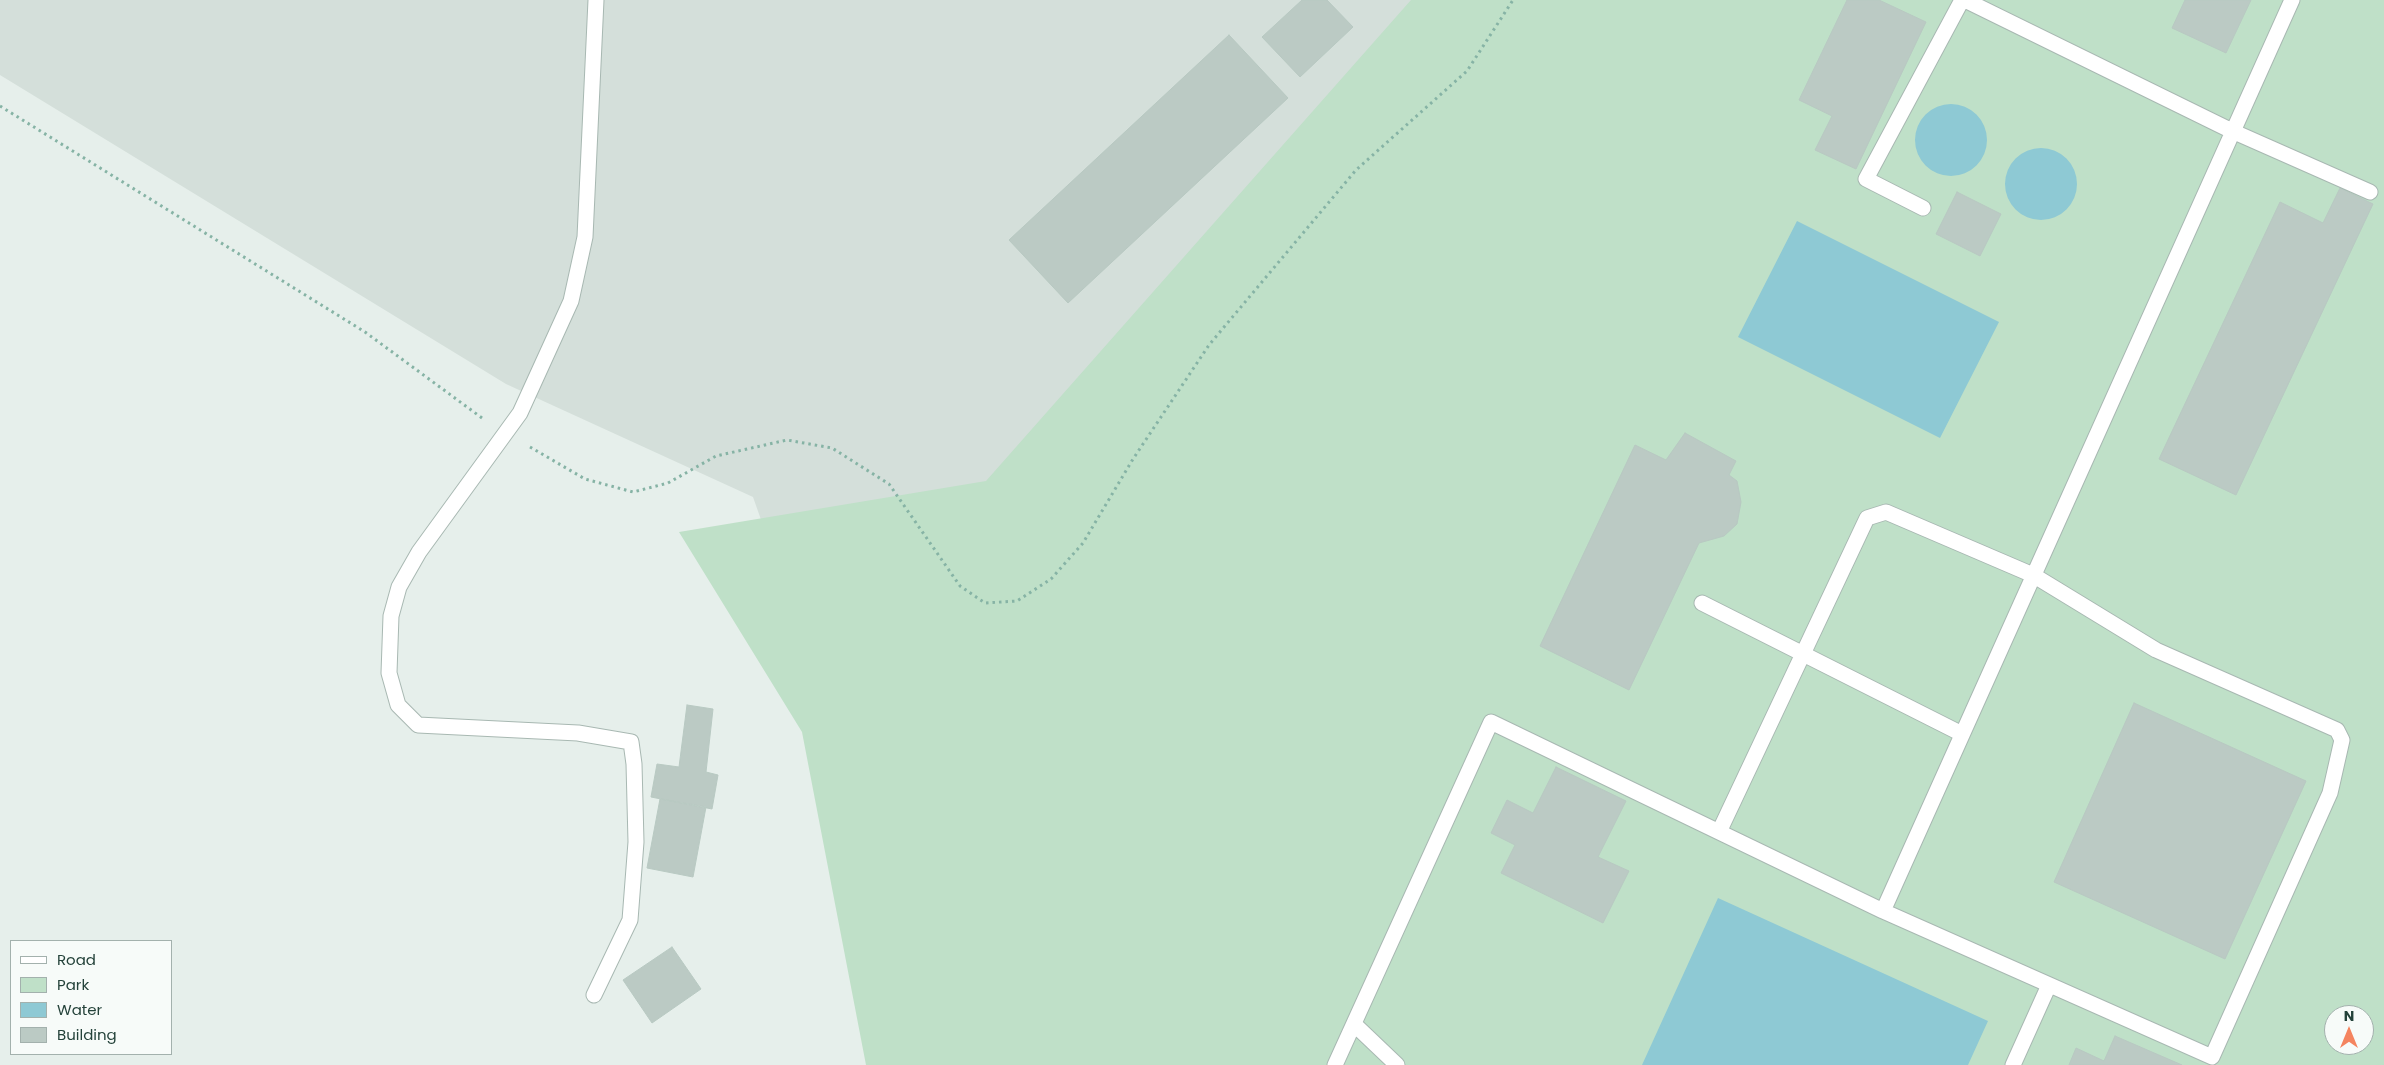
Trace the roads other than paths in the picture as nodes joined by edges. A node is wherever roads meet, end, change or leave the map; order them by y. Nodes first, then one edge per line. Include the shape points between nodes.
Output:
1 (596, 0) edge
2 (1964, 0) edge
3 (2292, 0) edge
4 (2232, 132) junction
5 (2370, 192) dead end
6 (1923, 208) dead end
7 (2033, 575) junction
8 (1702, 602) dead end
9 (1803, 654) junction
10 (1962, 734) junction
11 (1719, 832) junction
12 (1883, 911) junction
13 (2050, 985) junction
14 (594, 995) dead end
15 (1354, 1024) junction
16 (1335, 1065) edge
17 (1397, 1065) edge
18 (2013, 1065) edge

1 - 14 lane via 585,238 571,301 520,413 419,552 399,587 391,616 388,673 398,705 418,725 578,733 631,742 636,842 630,920
2 - 4 lane
2 - 6 lane via 1866,179
3 - 4 lane
4 - 5 lane
4 - 7 lane
7 - 9 lane via 1886,512 1867,518
7 - 10 lane
7 - 13 lane via 2156,650 2336,730 2342,740 2330,793 2212,1057
8 - 9 lane
9 - 10 lane
9 - 11 lane
10 - 12 lane
11 - 12 lane
11 - 15 lane via 1491,722
12 - 13 lane
13 - 18 lane
15 - 16 lane
15 - 17 lane

